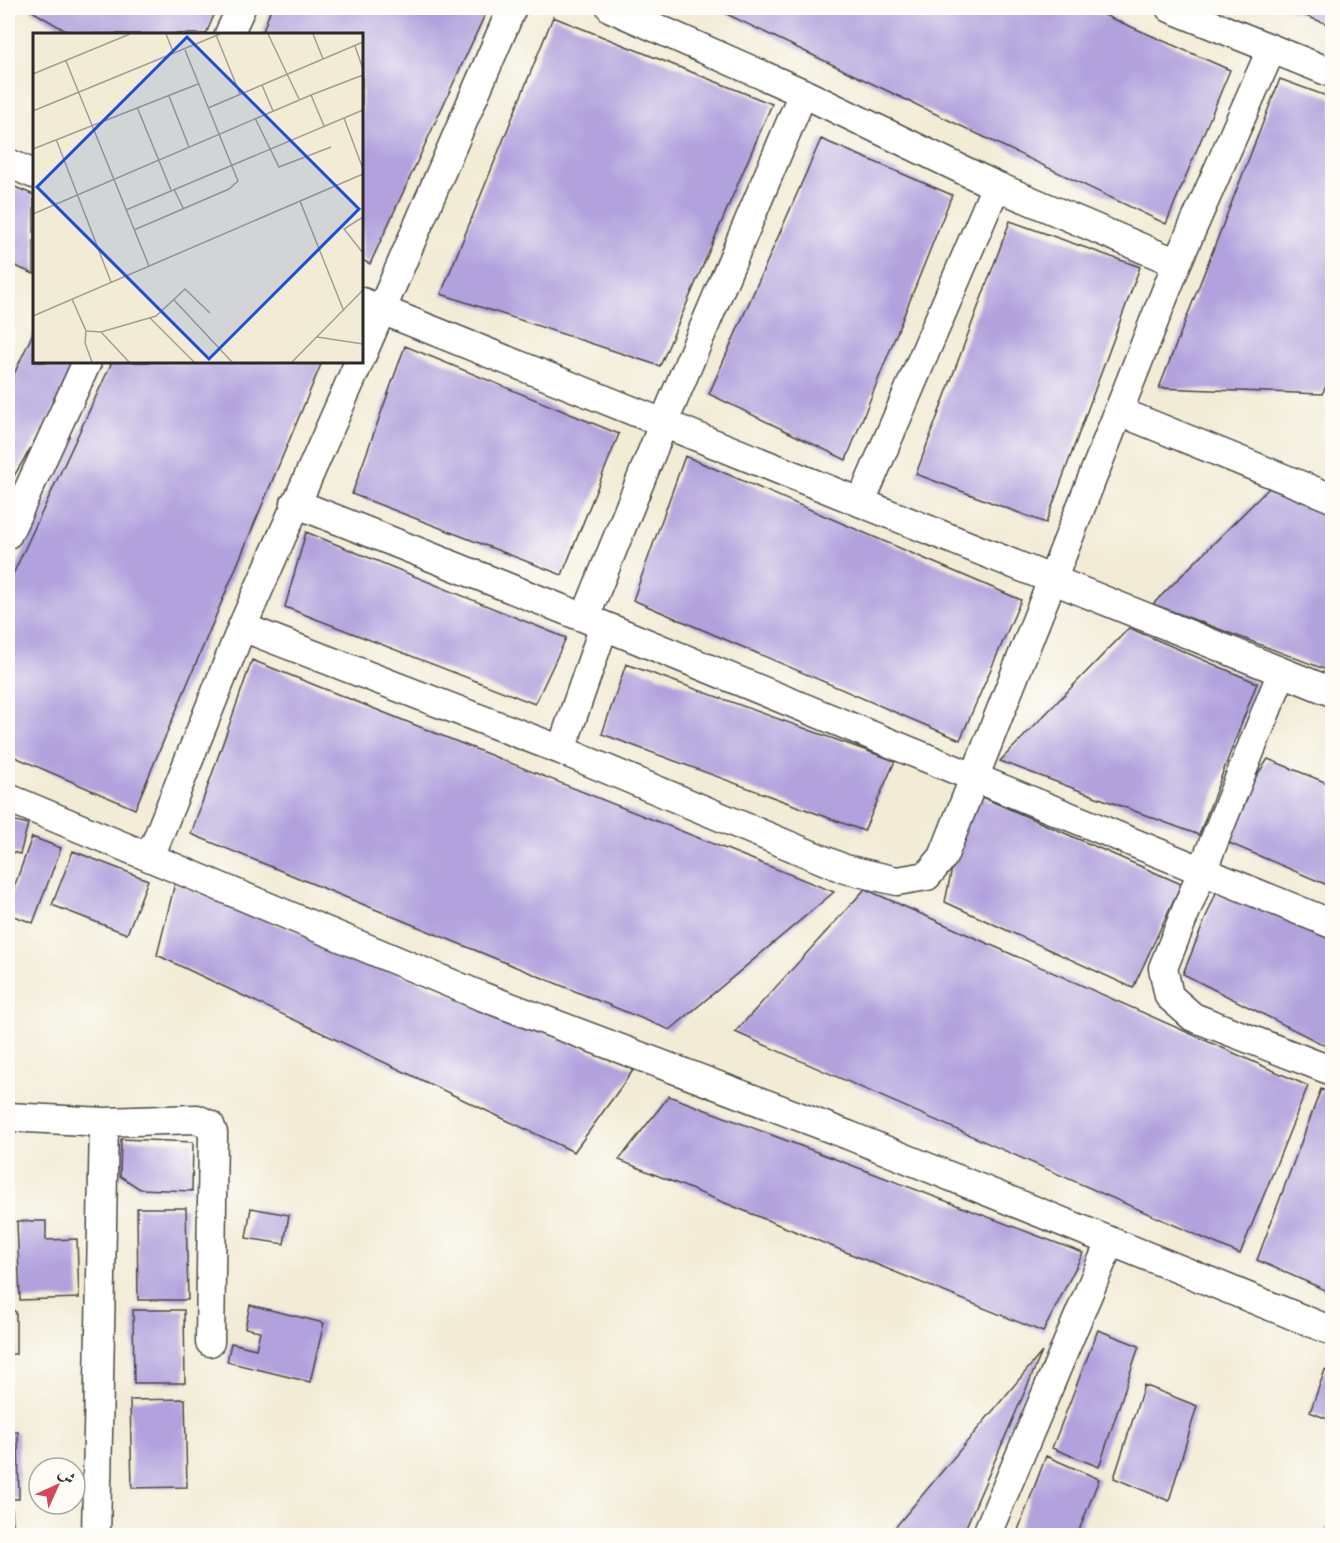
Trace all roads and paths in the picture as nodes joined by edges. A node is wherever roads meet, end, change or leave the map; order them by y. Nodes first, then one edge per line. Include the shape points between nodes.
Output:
1 (241, 8) edge
2 (512, 8) edge
3 (612, 8) edge
4 (1170, 8) edge
5 (1208, 15) edge
6 (229, 33) edge
7 (1271, 50) junction
8 (1332, 73) edge
9 (803, 93) junction
10 (8, 163) edge
11 (33, 174) edge
12 (996, 186) junction
13 (1177, 263) junction
14 (372, 306) edge
15 (363, 350) edge
16 (87, 363) edge
17 (359, 363) edge
18 (1118, 411) junction
19 (664, 422) junction
20 (1330, 490) edge
21 (861, 502) junction
22 (295, 503) junction
23 (8, 534) edge
24 (1052, 578) junction
25 (594, 622) junction
26 (243, 627) junction
27 (1282, 672) junction
28 (1332, 692) edge
29 (561, 750) junction
30 (973, 777) junction
31 (8, 798) edge
32 (150, 856) junction
33 (1202, 870) junction
34 (1332, 924) edge
35 (1332, 1071) edge
36 (8, 1117) edge
37 (104, 1122) junction
38 (1110, 1242) junction
39 (1332, 1331) edge
40 (210, 1341) dead end
41 (96, 1536) edge
42 (986, 1536) edge

1 - 6 street
2 - 14 street
3 - 9 street
4 - 5 street
5 - 7 street
7 - 8 street
7 - 13 street
9 - 12 street
9 - 19 street
10 - 11 street
12 - 13 street
12 - 21 street
13 - 18 street
14 - 15 street
14 - 19 street
16 - 23 street
17 - 22 street
18 - 20 street
18 - 24 street
19 - 21 street
19 - 25 street
21 - 24 street
22 - 25 street
22 - 26 street
24 - 27 street
24 - 30 street
25 - 29 street
25 - 30 street
26 - 29 street
26 - 32 street
27 - 28 street
27 - 33 street
29 - 30 street via 845,869 897,881 927,876 943,857
30 - 33 street
31 - 32 street
32 - 38 street via 481,996 848,1135
33 - 34 street
33 - 35 street via 1163,968 1168,996 1193,1017
36 - 37 street
37 - 40 street via 197,1119 210,1125
37 - 41 street
38 - 39 street
38 - 42 street

